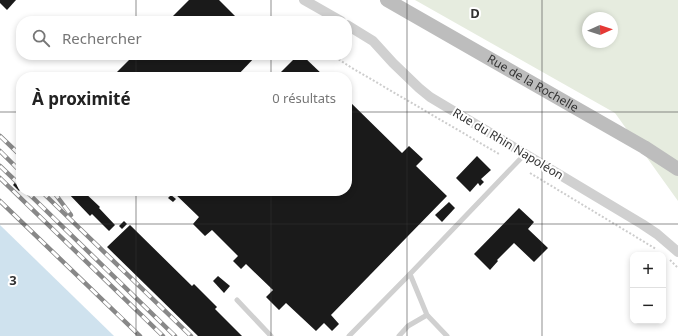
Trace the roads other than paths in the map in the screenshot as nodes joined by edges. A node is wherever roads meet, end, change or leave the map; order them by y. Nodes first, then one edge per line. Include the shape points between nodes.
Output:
1 (304, 0) edge
2 (387, 0) edge
3 (332, 16) edge
4 (352, 28) edge
5 (525, 154) junction
6 (678, 169) edge
7 (678, 252) edge
8 (410, 274) junction
9 (237, 300) dead end
10 (427, 315) junction
11 (271, 336) edge
12 (349, 336) edge
13 (399, 336) edge
14 (447, 336) edge

1 - 3 street
2 - 6 main road, Rue de la Rochelle
4 - 5 street, Rue du Rhin Napoléon via 373,40 393,63 430,97
5 - 7 street, Rue du Rhin Napoléon via 657,234
5 - 8 lane
8 - 10 lane
8 - 12 lane
9 - 11 lane
10 - 13 lane via 408,326
10 - 14 lane

